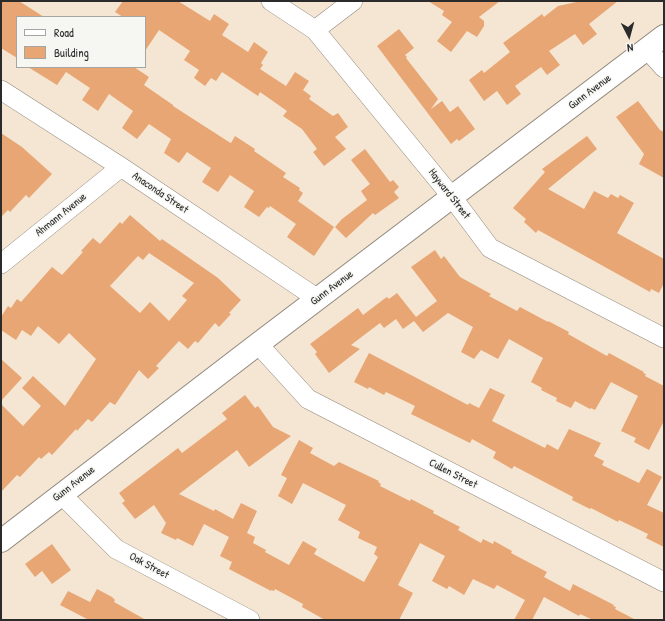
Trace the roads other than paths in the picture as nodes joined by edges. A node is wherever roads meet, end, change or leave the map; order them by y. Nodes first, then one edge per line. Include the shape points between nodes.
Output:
1 (271, 1) edge
2 (353, 1) edge
3 (315, 30) junction
4 (664, 36) edge
5 (647, 49) junction
6 (664, 68) edge
7 (1, 90) edge
8 (121, 167) junction
9 (452, 197) junction
10 (1, 264) edge
11 (318, 299) junction
12 (664, 338) edge
13 (258, 344) junction
14 (61, 494) junction
15 (1, 541) edge
16 (664, 582) edge
17 (250, 620) edge

1 - 3 street, Hayward Street
2 - 3 street
3 - 9 street, Hayward Street
4 - 5 street, Gunn Avenue
5 - 6 street
5 - 9 street, Gunn Avenue
7 - 8 street, Anaconda Street
8 - 10 street, Ahmann Avenue
8 - 11 street, Anaconda Street
9 - 11 street, Gunn Avenue
9 - 12 street, Hayward Street via 490,248
11 - 13 street, Gunn Avenue
13 - 14 street, Gunn Avenue
13 - 16 street, Cullen Street via 308,399
14 - 15 street, Gunn Avenue
14 - 17 street, Oak Street via 116,549

